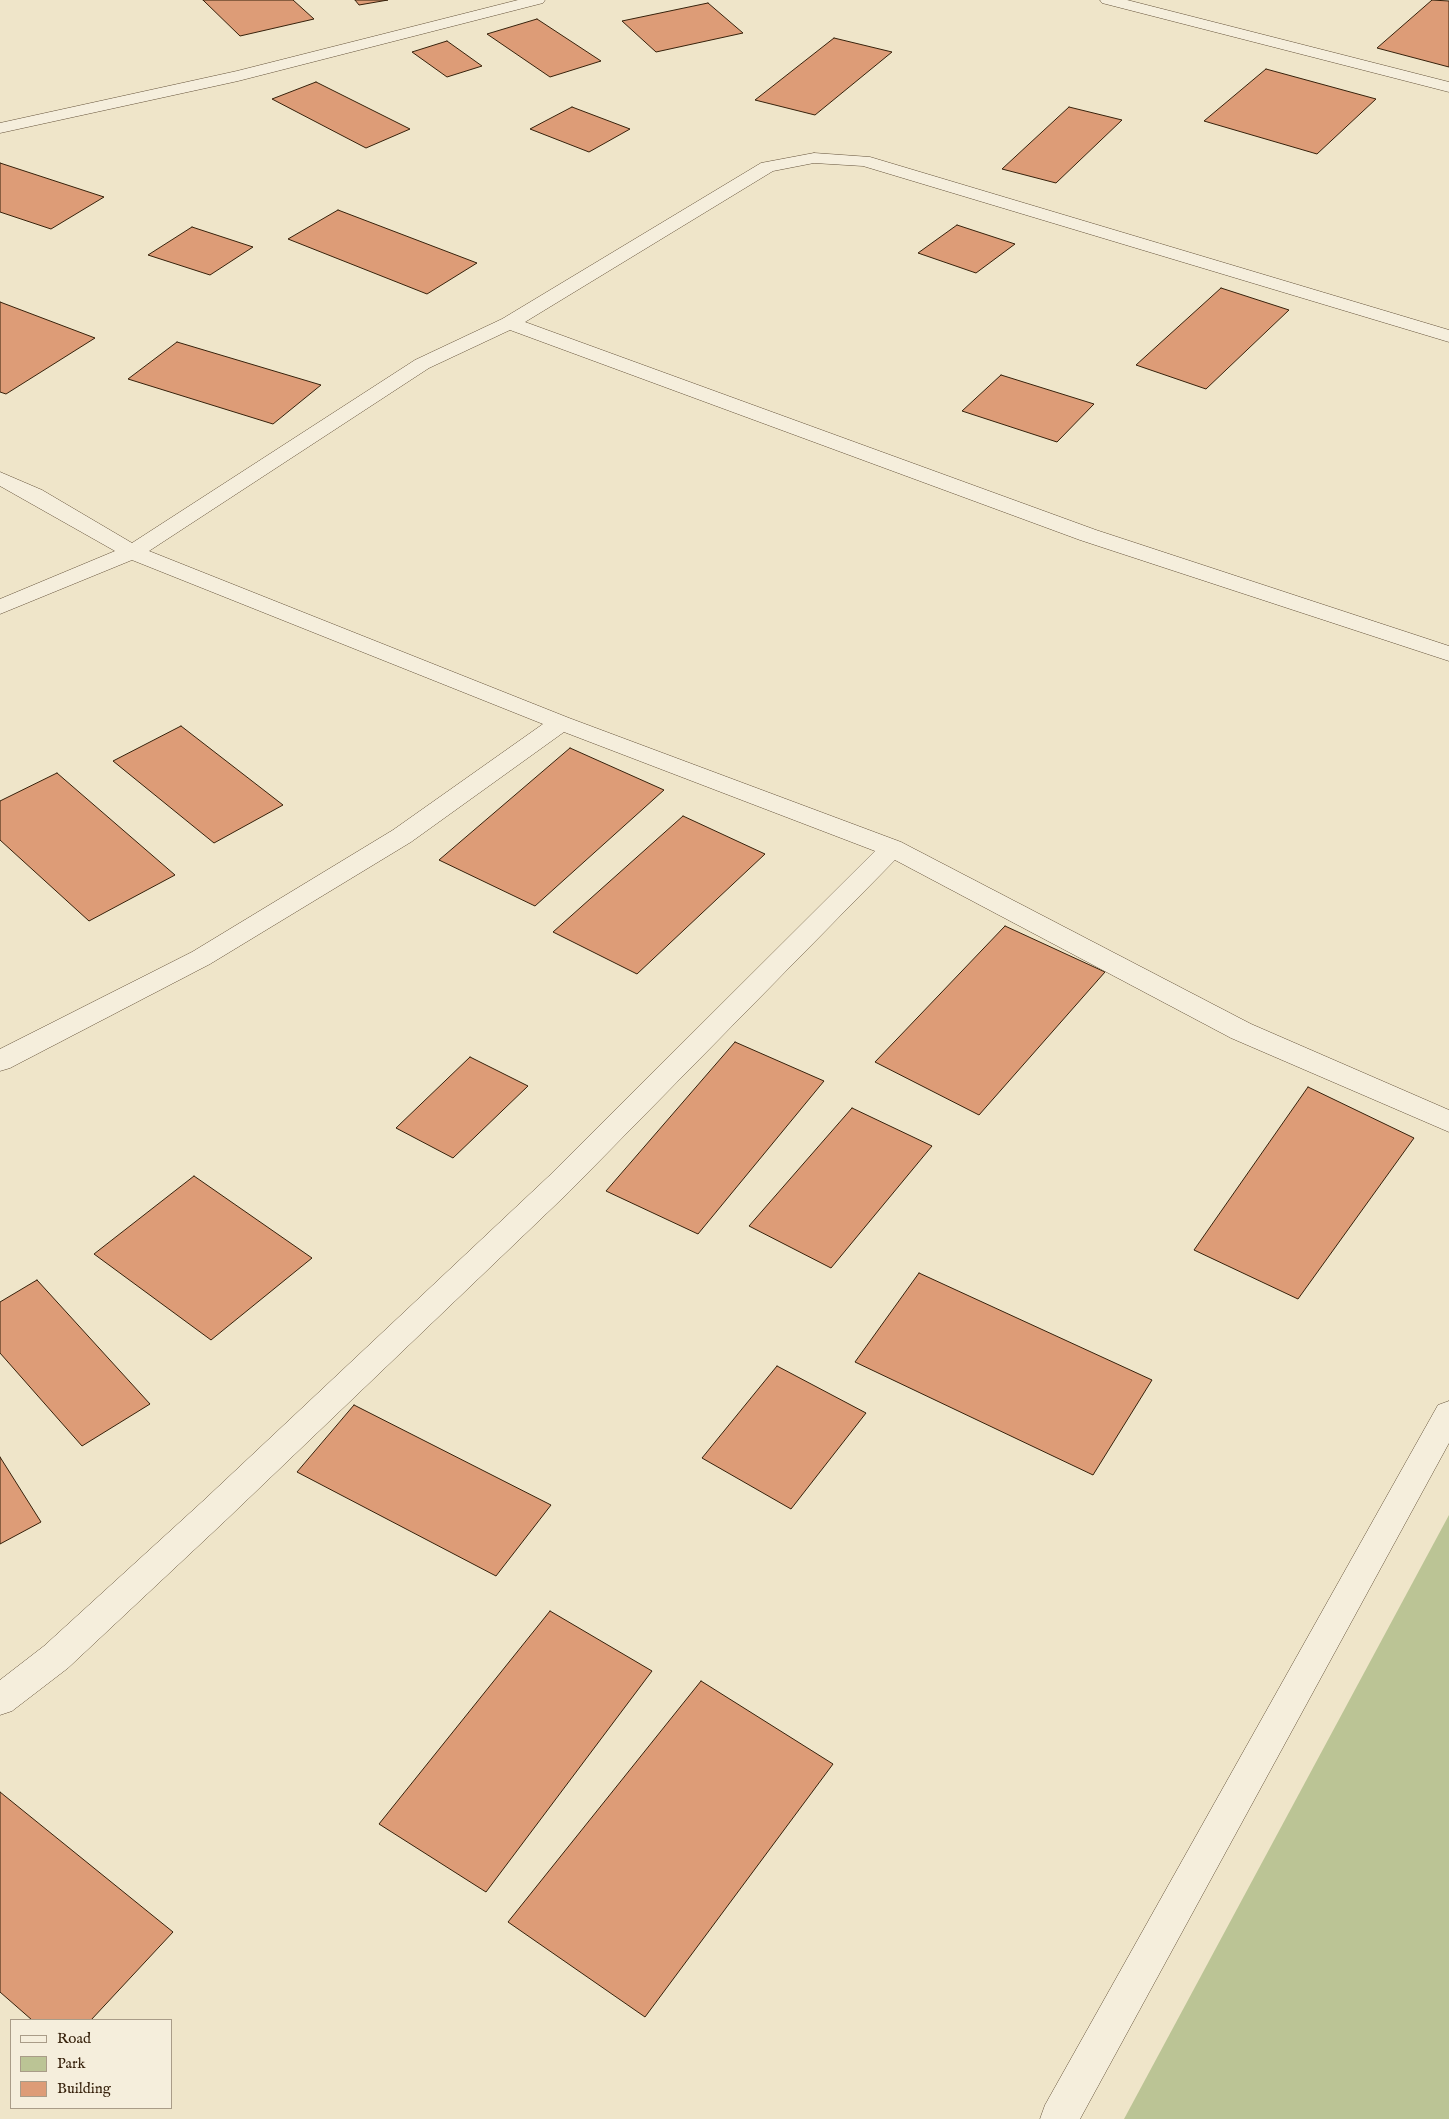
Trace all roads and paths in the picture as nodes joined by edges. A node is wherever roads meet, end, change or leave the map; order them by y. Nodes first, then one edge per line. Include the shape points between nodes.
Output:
1 (537, 0) edge
2 (1108, 0) edge
3 (1449, 87) edge
4 (0, 128) edge
5 (509, 322) junction
6 (1449, 336) edge
7 (0, 478) edge
8 (132, 552) junction
9 (0, 607) edge
10 (1449, 654) edge
11 (561, 723) junction
12 (892, 848) junction
13 (0, 1061) edge
14 (1449, 1122) edge
15 (1449, 1414) edge
16 (0, 1700) edge
17 (1058, 2119) edge

1 - 4 street via 238,76
2 - 3 street
5 - 6 street via 767,167 814,158 864,162
5 - 8 street via 422,364
5 - 10 street via 1088,535
7 - 8 street via 34,494
8 - 9 street
8 - 11 street
11 - 12 street
11 - 13 street via 402,836 210,953
12 - 14 street via 1241,1031
12 - 16 street via 559,1184 56,1657
15 - 17 street

